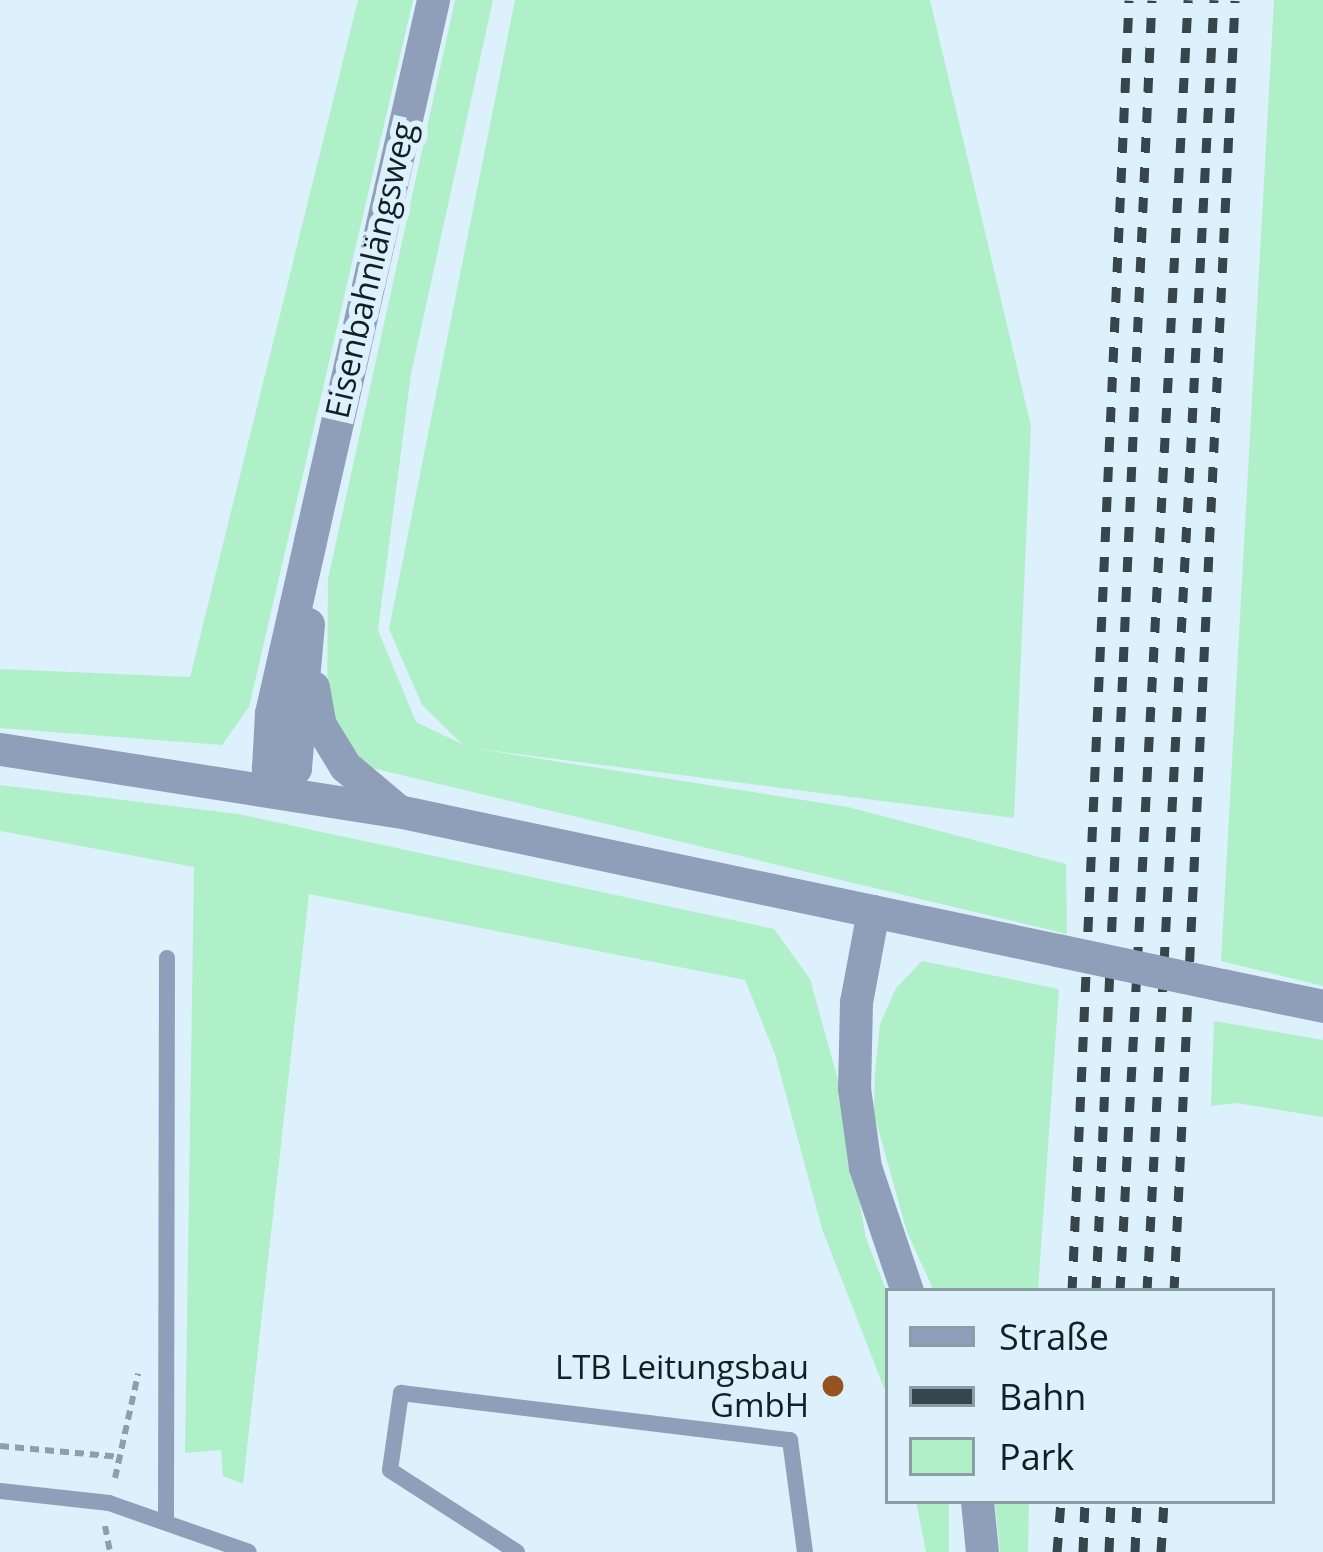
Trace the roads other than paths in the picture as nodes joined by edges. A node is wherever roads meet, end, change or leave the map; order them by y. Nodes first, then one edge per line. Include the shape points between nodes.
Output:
1 (434, 0) edge
2 (310, 541) junction
3 (308, 625) junction
4 (271, 713) junction
5 (0, 749) edge
6 (212, 778) junction
7 (276, 788) junction
8 (398, 811) junction
9 (873, 911) junction
10 (167, 958) dead end
11 (1323, 1006) edge
12 (906, 1288) edge
13 (0, 1491) edge
14 (977, 1504) edge
15 (166, 1519) junction
16 (248, 1552) edge
17 (517, 1552) edge
18 (806, 1552) edge
19 (982, 1552) edge

1 - 2 street, Eisenbahnlängsweg
2 - 3 street
2 - 4 street
3 - 7 street via 296,768
3 - 8 street via 320,725 345,766
4 - 6 street via 253,749
4 - 7 street via 268,769
5 - 6 street
6 - 7 street
7 - 8 street
8 - 9 street
9 - 11 street, bridge
9 - 12 street via 856,1002 854,1088 865,1167
10 - 15 lane
13 - 15 lane via 109,1503
14 - 19 street
15 - 16 lane
17 - 18 lane via 390,1469 401,1393 790,1440

